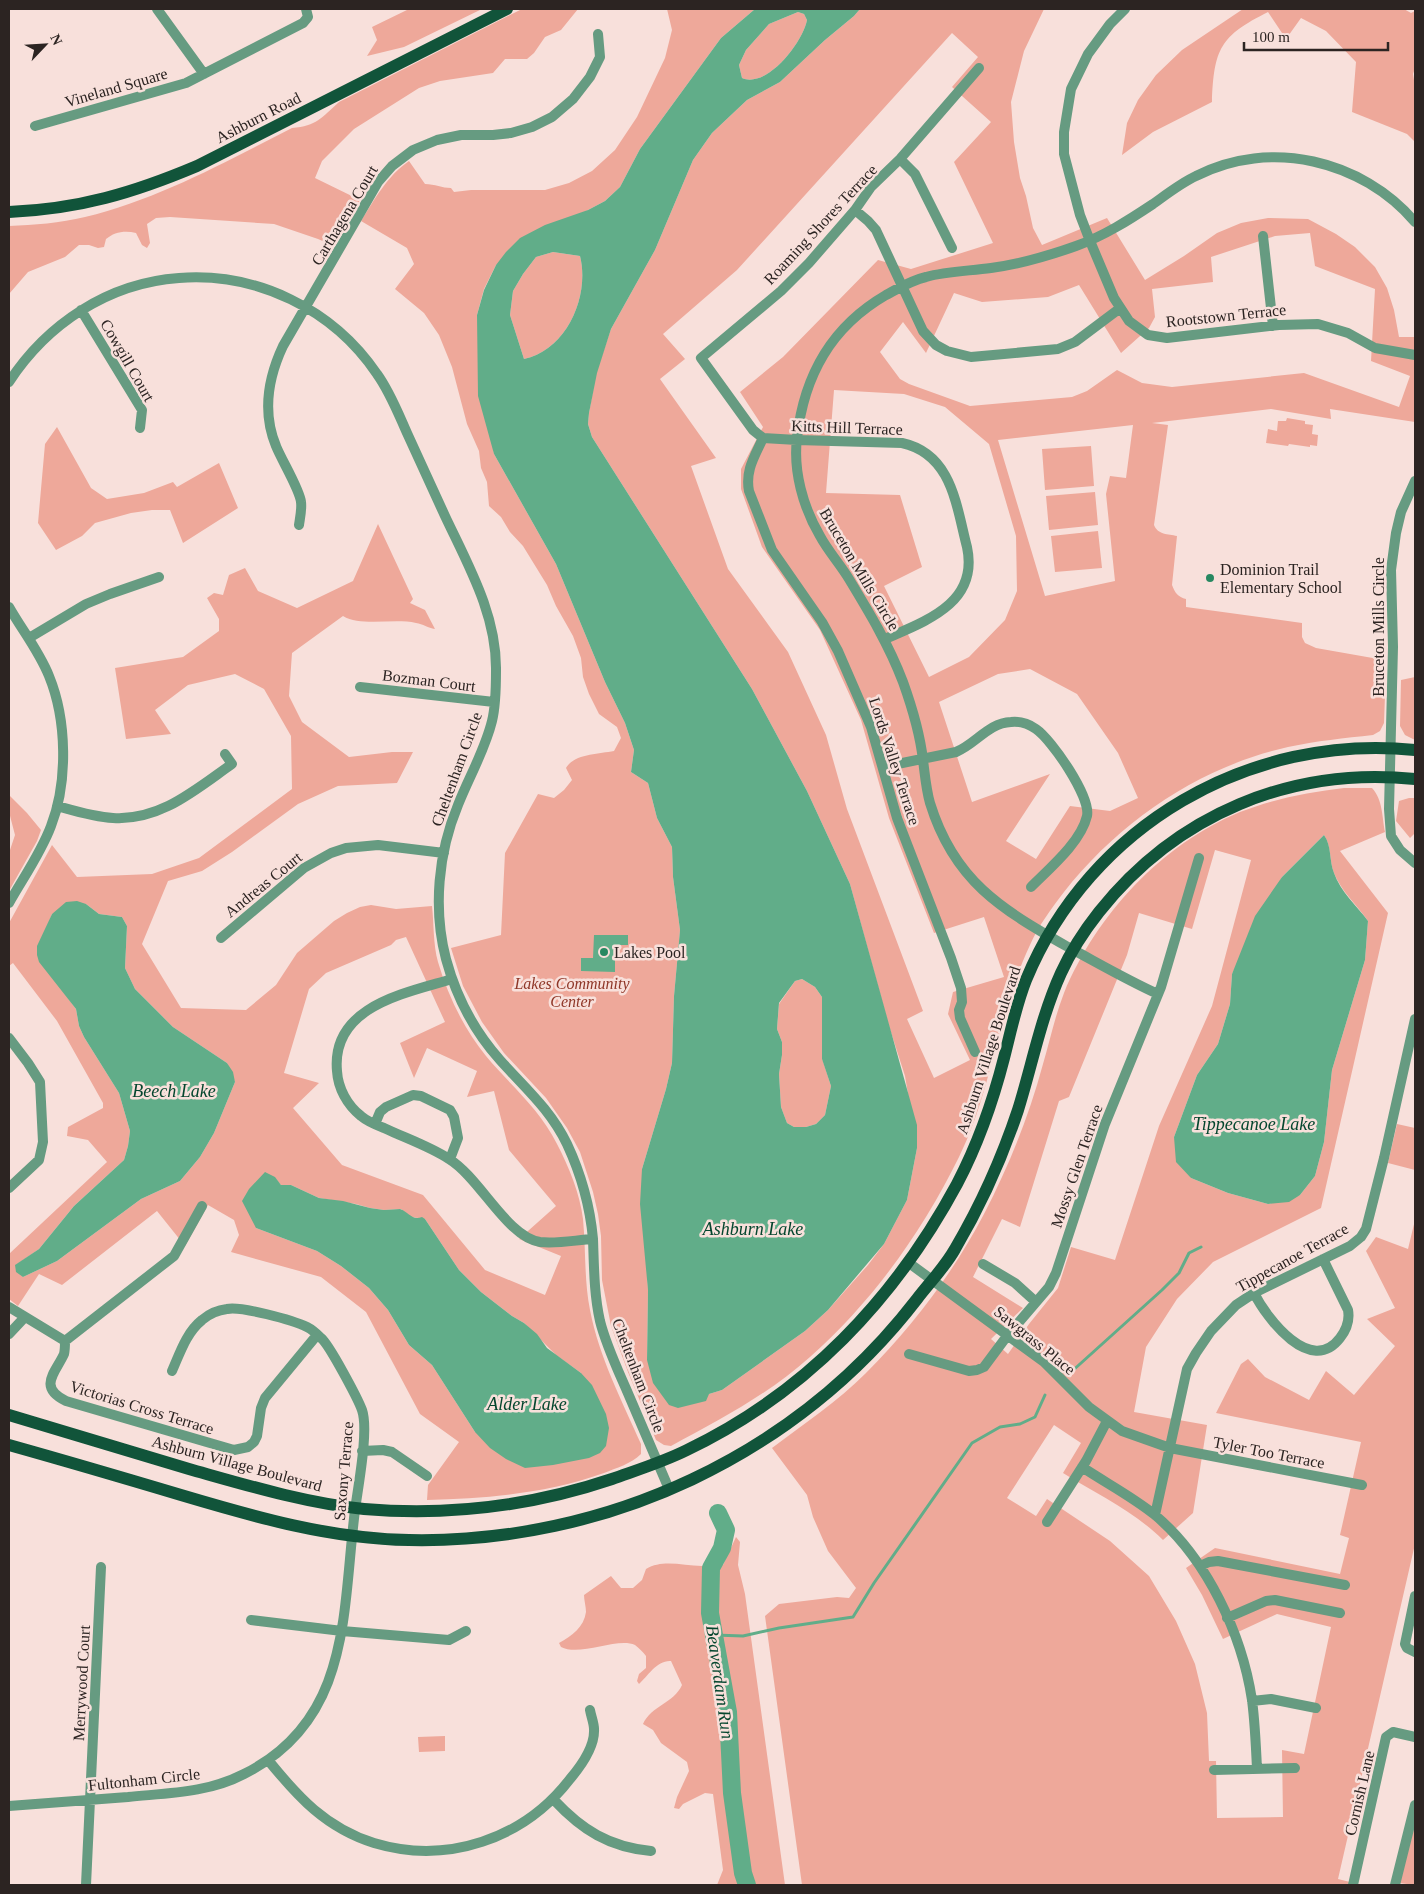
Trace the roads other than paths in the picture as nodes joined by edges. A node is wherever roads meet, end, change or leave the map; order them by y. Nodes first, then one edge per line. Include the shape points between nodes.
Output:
1 (157, 9) edge
2 (306, 9) edge
3 (507, 9) edge
4 (1125, 9) edge
5 (598, 34) dead end
6 (979, 68) dead end
7 (204, 74) junction
8 (34, 126) dead end
9 (900, 160) junction
10 (854, 210) junction
11 (9, 212) edge
12 (1415, 222) edge
13 (1263, 236) dead end
14 (1090, 241) junction
15 (952, 248) dead end
16 (902, 286) junction
17 (306, 308) junction
18 (1120, 309) junction
19 (82, 310) junction
20 (1273, 326) junction
21 (1415, 355) edge
22 (9, 382) edge
23 (140, 428) dead end
24 (763, 438) junction
25 (797, 440) junction
26 (1415, 482) edge
27 (299, 525) dead end
28 (159, 578) dead end
29 (9, 607) edge
30 (29, 638) junction
31 (885, 639) junction
32 (360, 687) dead end
33 (494, 702) junction
34 (1391, 748) junction
35 (1415, 750) edge
36 (224, 754) dead end
37 (923, 759) junction
38 (883, 767) junction
39 (1389, 777) junction
40 (1415, 779) edge
41 (57, 806) junction
42 (444, 853) junction
43 (1199, 858) dead end
44 (1415, 863) edge
45 (1031, 887) dead end
46 (9, 903) edge
47 (1048, 935) junction
48 (221, 938) dead end
49 (1073, 949) junction
50 (452, 979) junction
51 (1158, 994) junction
52 (1415, 1018) edge
53 (9, 1038) edge
54 (975, 1052) dead end
55 (375, 1124) junction
56 (450, 1159) junction
57 (9, 1188) edge
58 (202, 1206) dead end
59 (593, 1239) junction
60 (1323, 1259) junction
61 (909, 1263) junction
62 (983, 1264) dead end
63 (932, 1279) junction
64 (1254, 1293) junction
65 (1036, 1302) junction
66 (9, 1307) edge
67 (24, 1318) junction
68 (9, 1334) edge
69 (317, 1335) junction
70 (1007, 1336) junction
71 (65, 1341) junction
72 (909, 1354) dead end
73 (172, 1371) dead end
74 (9, 1415) edge
75 (1107, 1421) junction
76 (9, 1445) edge
77 (1170, 1448) junction
78 (362, 1451) junction
79 (658, 1463) junction
80 (1082, 1467) junction
81 (427, 1476) dead end
82 (1362, 1485) dead end
83 (669, 1489) junction
84 (356, 1508) junction
85 (1155, 1515) junction
86 (1047, 1522) dead end
87 (352, 1536) junction
88 (1200, 1566) junction
89 (101, 1568) dead end
90 (1345, 1585) dead end
91 (1415, 1596) edge
92 (1340, 1613) dead end
93 (1227, 1618) junction
94 (251, 1620) dead end
95 (466, 1631) dead end
96 (342, 1632) junction
97 (1415, 1652) edge
98 (1252, 1701) junction
99 (1316, 1708) dead end
100 (590, 1710) dead end
101 (1415, 1736) edge
102 (268, 1760) junction
103 (1295, 1768) dead end
104 (1257, 1769) junction
105 (1214, 1770) dead end
106 (90, 1800) junction
107 (554, 1800) junction
108 (1415, 1805) edge
109 (9, 1806) edge
110 (651, 1851) dead end
111 (86, 1885) edge
112 (1353, 1885) edge
113 (1395, 1885) edge

1 - 7 street
2 - 7 street, Vineland Square via 308,17 303,24
3 - 11 main road, Ashburn Road via 164,180 128,193 59,209
4 - 14 street, Rootstown Terrace via 1088,54 1071,89 1064,132 1069,178
5 - 17 street, Carthagena Court via 600,57 590,77 573,99 552,117 511,133 461,135 437,140 413,150 392,166 378,182
6 - 9 street, Roaming Shores Terrace
7 - 8 street, Vineland Square via 186,83
9 - 10 street, Roaming Shores Terrace
9 - 15 street via 915,174
10 - 16 street via 876,230
10 - 24 street, Roaming Shores Terrace via 809,263 701,358 753,430
12 - 14 street, Bruceton Mills Circle via 1391,198 1341,169 1300,159 1267,157 1229,163 1196,175 1135,216
13 - 20 street
14 - 16 street, Bruceton Mills Circle via 1026,263 924,277
14 - 18 street, Rootstown Terrace
16 - 18 street via 923,330 936,344 971,357 1058,349 1075,342
16 - 25 street, Bruceton Mills Circle via 853,317 834,338 813,374
17 - 19 street, Cheltenham Circle via 255,285 193,277 139,285 109,295
17 - 27 street, Carthagena Court via 276,360 268,400 273,439 301,501
17 - 33 street, Cheltenham Circle via 330,323 353,344 378,374 393,402 484,601 495,647
18 - 20 street, Rootstown Terrace via 1129,322 1148,335 1167,338
19 - 22 street, Cheltenham Circle via 41,341
19 - 23 street, Cowgill Court via 142,410
20 - 21 street, Rootstown Terrace via 1323,325 1348,333 1375,348
24 - 25 street, Kitts Hill Terrace
24 - 38 street, Lords Valley Terrace via 749,466 747,483 765,536 834,643 866,715
25 - 31 street, Bruceton Mills Circle via 798,474 813,524
25 - 31 street, Kitts Hill Terrace via 891,442 913,446 938,463 950,484 970,558 968,574 948,607 933,618
26 - 34 street, Bruceton Mills Circle via 1402,512 1392,561
28 - 30 street via 86,604
29 - 30 street
30 - 41 street via 50,677 60,717 62,785
31 - 37 street, Bruceton Mills Circle via 908,696
32 - 33 street, Bozman Court
33 - 42 street, Cheltenham Circle via 486,738 458,806
34 - 35 main road, Ashburn Village Boulevard
34 - 39 street, Bruceton Mills Circle
34 - 47 main road, Ashburn Village Boulevard via 1343,749 1300,755 1248,769 1205,787 1121,846 1085,882
36 - 41 street via 232,764 179,802 147,815 113,818
37 - 38 street
37 - 45 street via 956,752 988,729 1012,722 1026,723 1048,739 1082,791 1088,813 1076,840
37 - 47 street, Bruceton Mills Circle via 930,804 960,865 999,905
38 - 54 street, Lords Valley Terrace via 897,818 961,988 960,1018
39 - 40 main road
39 - 44 street via 1391,836 1400,850
39 - 49 main road via 1329,779 1297,785 1238,804 1201,822 1161,849 1124,882
41 - 46 street via 42,845
42 - 48 street, Andreas Court via 378,845 331,853 304,868
42 - 50 street, Cheltenham Circle via 439,914
43 - 51 street, Mossy Glen Terrace
47 - 49 street, Bruceton Mills Circle
47 - 61 main road, Ashburn Village Boulevard via 1015,1012 994,1094 971,1154 958,1182
49 - 51 street
49 - 63 main road via 1059,976 1019,1107 996,1169 952,1255
50 - 55 street via 394,997 371,1008 358,1017 343,1036 336,1059 341,1090 354,1110
50 - 59 street, Cheltenham Circle via 475,1028 498,1058 542,1104 568,1145 584,1189
51 - 65 street, Mossy Glen Terrace via 1108,1117 1056,1273
52 - 60 street, Tippecanoe Terrace via 1366,1229 1355,1243
53 - 57 street via 40,1082 42,1142 39,1160
55 - 56 street
55 - 56 street via 386,1107 413,1095 421,1096 450,1110 454,1117 458,1138
56 - 59 street via 468,1173 525,1237 548,1242
58 - 71 street via 174,1256
59 - 79 street, Cheltenham Circle via 595,1292 606,1341
60 - 64 street, Tippecanoe Terrace
60 - 64 street via 1349,1318 1345,1332 1330,1348 1314,1352 1294,1342 1261,1307
61 - 63 street, Sawgrass Place
61 - 79 main road, Ashburn Village Boulevard via 864,1318 814,1367 778,1396 687,1450
62 - 65 street via 1015,1283
63 - 70 street, Sawgrass Place
63 - 83 main road via 870,1354 796,1418 737,1457
64 - 77 street, Tippecanoe Terrace via 1221,1319 1192,1360 1184,1380
65 - 70 street, Mossy Glen Terrace
66 - 67 street
67 - 68 street
67 - 71 street
69 - 71 street, Victorias Cross Terrace via 265,1398 254,1442 234,1450 60,1398 54,1393 50,1380 65,1352
69 - 73 street, Saxony Terrace via 307,1327 249,1310 214,1312 194,1327
69 - 78 street, Saxony Terrace via 328,1346 361,1408 364,1428
70 - 72 street, Mossy Glen Terrace via 989,1362 977,1370 969,1371
70 - 75 street, Sawgrass Place via 1044,1362
74 - 84 main road, Ashburn Village Boulevard via 283,1495
75 - 77 street, Sawgrass Place via 1137,1437
75 - 80 street
76 - 87 main road via 272,1521
77 - 82 street, Tyler Too Terrace
77 - 85 street, Tippecanoe Terrace
78 - 81 street via 392,1452
78 - 84 street, Saxony Terrace
79 - 83 street, Cheltenham Circle
79 - 84 main road, Ashburn Village Boulevard via 575,1491 509,1505 450,1510
80 - 85 street
80 - 86 street
83 - 87 main road via 606,1513 560,1526 512,1534 409,1540
84 - 87 street, Saxony Terrace
85 - 88 street via 1180,1539
87 - 96 street, Fultonham Circle
88 - 90 street via 1218,1561
88 - 93 street
89 - 106 street, Merrywood Court
91 - 97 street via 1405,1644
92 - 93 street via 1274,1600
93 - 98 street via 1245,1666
94 - 96 street
95 - 96 street via 449,1640
96 - 102 street, Fultonham Circle via 335,1667 322,1697 305,1724
98 - 99 street via 1271,1699
98 - 104 street
100 - 107 street via 594,1729 590,1746
101 - 112 street, Cornish Lane via 1393,1732 1386,1737
102 - 106 street, Fultonham Circle via 229,1781 199,1790
102 - 107 street via 294,1792 330,1822 351,1834 403,1849 437,1850 477,1844 514,1828
103 - 104 street
104 - 105 street
106 - 109 street, Fultonham Circle
106 - 111 street, Merrywood Court
107 - 110 street via 570,1817 597,1836 627,1847
108 - 113 street

